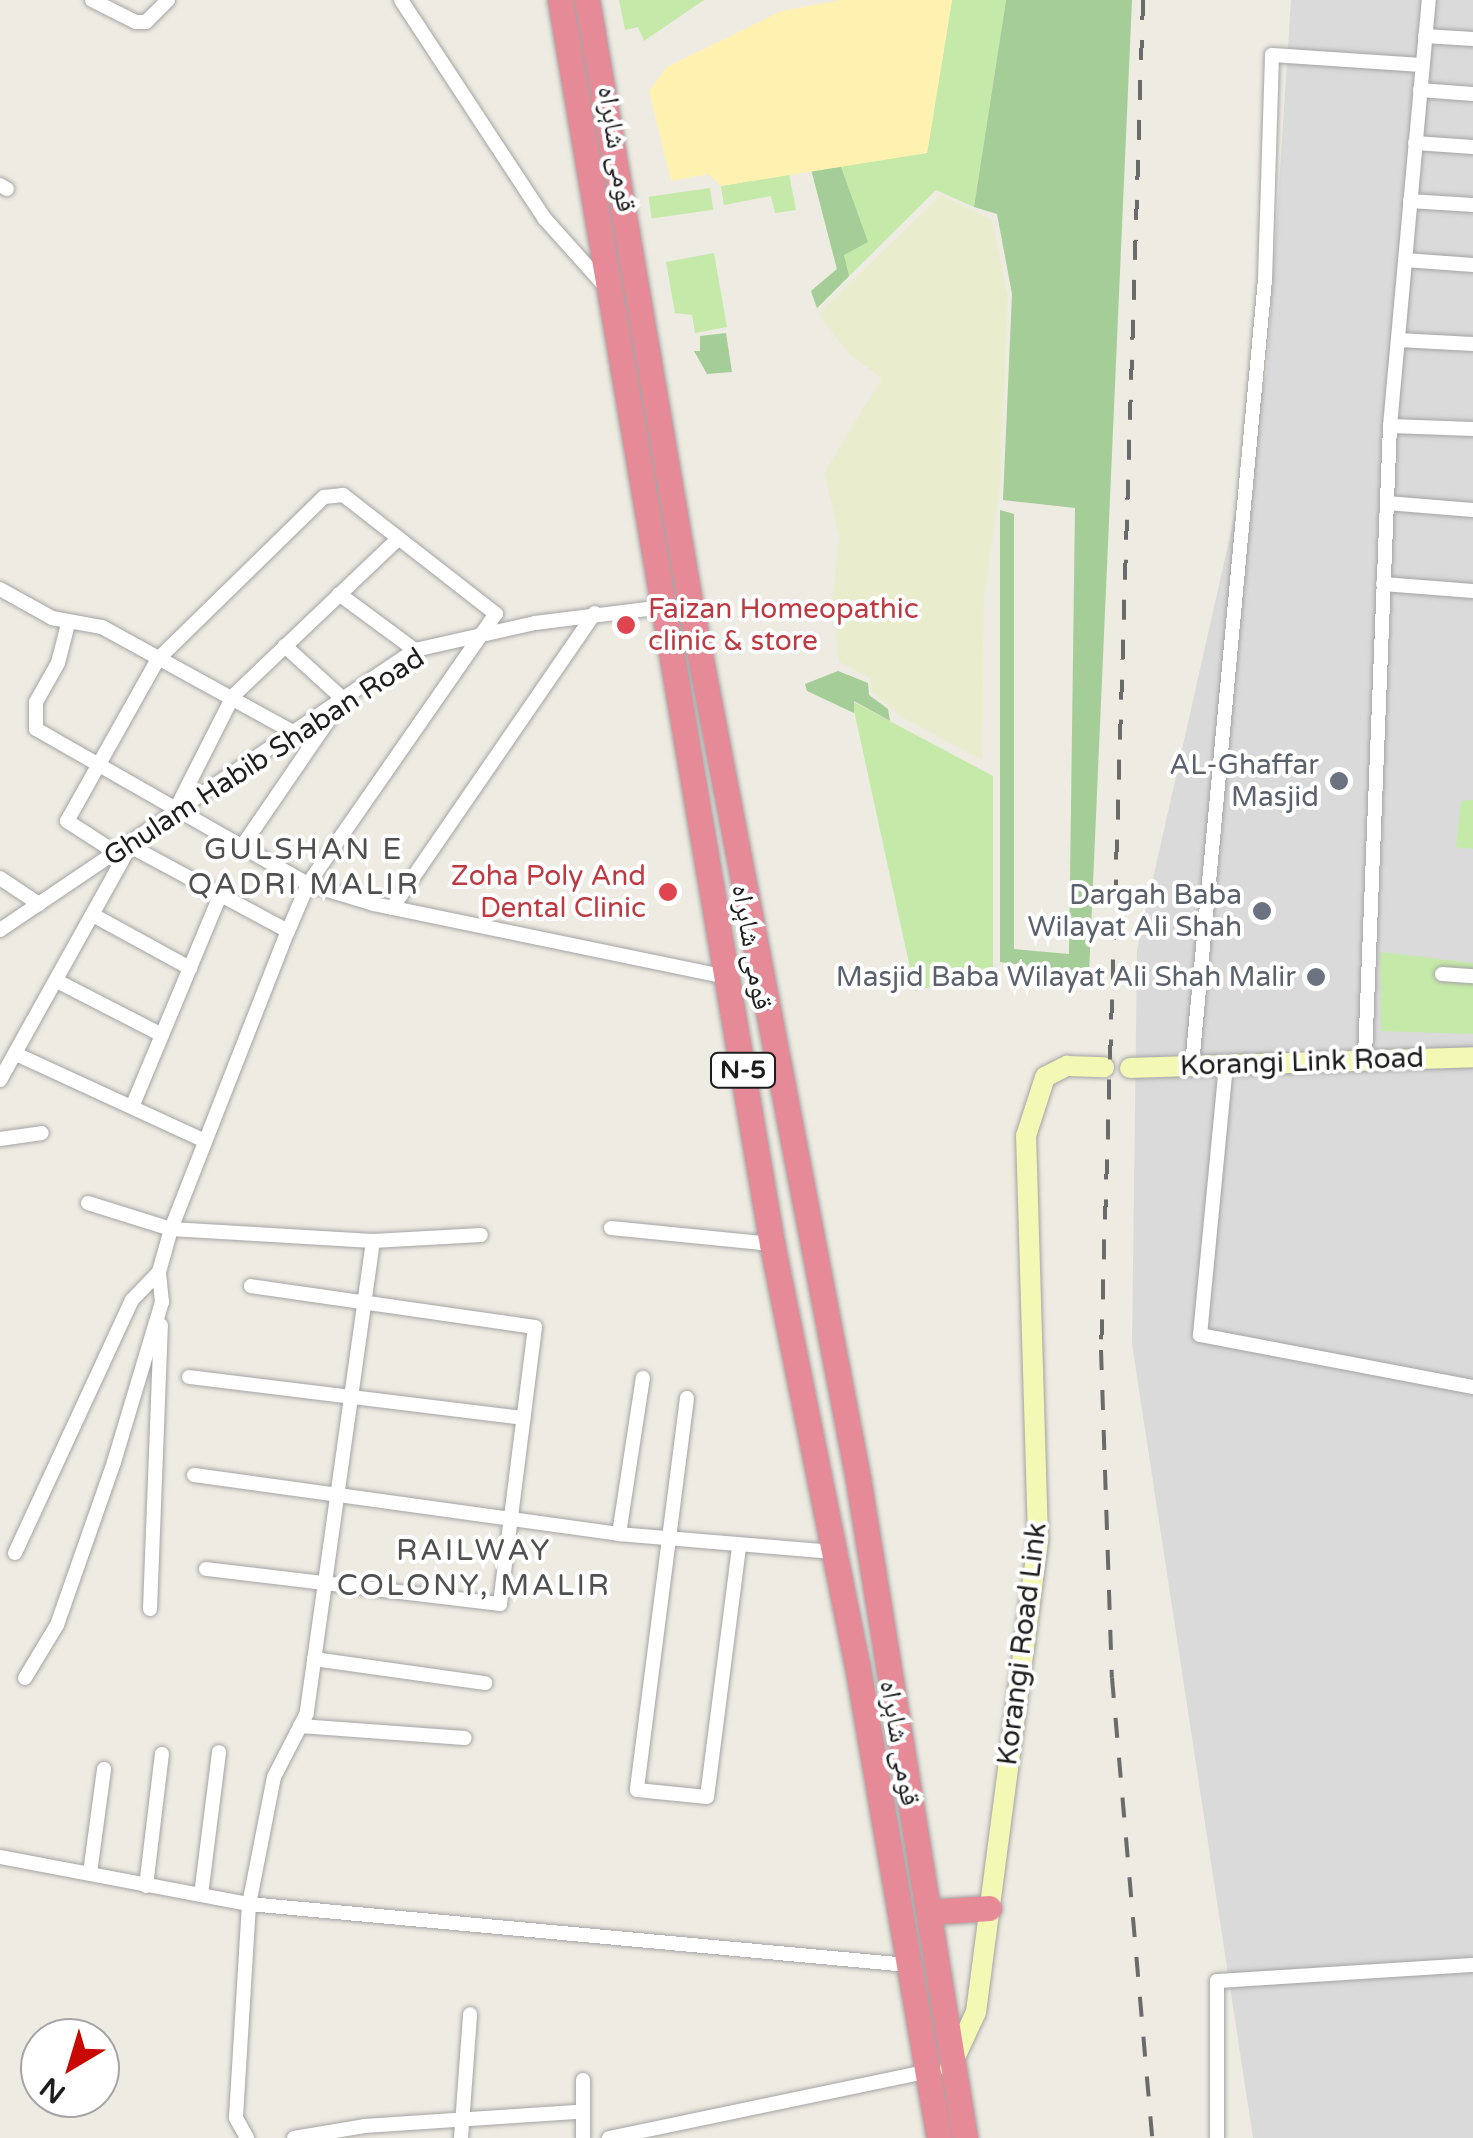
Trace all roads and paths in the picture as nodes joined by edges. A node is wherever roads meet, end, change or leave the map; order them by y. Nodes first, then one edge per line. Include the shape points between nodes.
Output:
1 (92, 0) edge
2 (168, 0) edge
3 (402, 0) edge
4 (560, 0) edge
5 (588, 0) edge
6 (1428, 0) edge
7 (114, 5) edge
8 (1425, 36) junction
9 (1473, 39) edge
10 (1422, 65) junction
11 (1420, 90) junction
12 (1473, 94) edge
13 (1415, 144) junction
14 (1473, 147) edge
15 (1410, 201) junction
16 (1473, 205) edge
17 (1405, 260) junction
18 (1473, 265) edge
19 (612, 294) junction
20 (1398, 340) junction
21 (647, 342) junction
22 (1473, 344) edge
23 (622, 350) junction
24 (1390, 426) junction
25 (1473, 429) edge
26 (1387, 503) junction
27 (1473, 510) edge
28 (396, 540) junction
29 (1384, 584) junction
30 (0, 589) edge
31 (1473, 591) edge
32 (339, 594) junction
33 (663, 607) junction
34 (596, 613) junction
35 (68, 624) junction
36 (482, 634) junction
37 (285, 646) junction
38 (415, 650) junction
39 (158, 659) junction
40 (232, 696) junction
41 (343, 699) junction
42 (293, 732) junction
43 (102, 767) junction
44 (177, 808) junction
45 (243, 845) junction
46 (124, 850) junction
47 (0, 878) edge
48 (308, 884) junction
49 (219, 898) junction
50 (40, 904) junction
51 (392, 908) junction
52 (93, 915) junction
53 (0, 930) edge
54 (288, 930) junction
55 (190, 968) junction
56 (1442, 974) dead end
57 (1473, 976) edge
58 (727, 977) junction
59 (57, 982) junction
60 (162, 1035) junction
61 (16, 1054) junction
62 (1365, 1056) junction
63 (1473, 1057) edge
64 (1192, 1066) junction
65 (1226, 1066) junction
66 (1104, 1067) dead end
67 (1130, 1068) dead end
68 (0, 1080) edge
69 (132, 1107) junction
70 (42, 1133) dead end
71 (0, 1139) edge
72 (203, 1140) junction
73 (88, 1203) dead end
74 (611, 1228) dead end
75 (171, 1229) junction
76 (481, 1235) dead end
77 (373, 1241) junction
78 (772, 1244) junction
79 (158, 1272) junction
80 (251, 1286) dead end
81 (162, 1302) junction
82 (366, 1306) junction
83 (189, 1377) dead end
84 (642, 1378) dead end
85 (1473, 1386) edge
86 (353, 1397) junction
87 (687, 1398) dead end
88 (523, 1418) junction
89 (194, 1475) dead end
90 (339, 1491) junction
91 (510, 1515) junction
92 (619, 1534) junction
93 (666, 1540) junction
94 (740, 1546) junction
95 (836, 1552) junction
96 (15, 1553) dead end
97 (206, 1569) dead end
98 (326, 1580) junction
99 (150, 1609) dead end
100 (314, 1659) junction
101 (24, 1678) dead end
102 (485, 1682) dead end
103 (300, 1726) junction
104 (465, 1738) dead end
105 (219, 1752) dead end
106 (162, 1754) dead end
107 (104, 1769) dead end
108 (0, 1857) edge
109 (90, 1873) junction
110 (146, 1886) junction
111 (201, 1896) junction
112 (249, 1904) junction
113 (989, 1908) junction
114 (930, 1912) junction
115 (908, 1965) junction
116 (1473, 1966) edge
117 (470, 2014) dead end
118 (942, 2069) junction
119 (583, 2080) dead end
120 (576, 2112) dead end
121 (461, 2130) edge
122 (240, 2135) edge
123 (294, 2138) edge
124 (583, 2138) edge
125 (609, 2138) edge
126 (939, 2138) edge
127 (965, 2138) edge
128 (1217, 2138) edge

1 - 7 street
2 - 7 street via 146,22
3 - 19 street via 545,218
4 - 19 highway, قومی شاہراہ / N-5
5 - 21 highway, قومی شاہراہ / N-5
6 - 8 street
8 - 9 street
8 - 10 street
10 - 11 street
10 - 64 street via 1272,55 1265,278
11 - 12 street
11 - 13 street
13 - 14 street
13 - 15 street
15 - 16 street
15 - 17 street
17 - 18 street
17 - 20 street
19 - 23 highway, قومی شاہراہ / N-5
20 - 22 street
20 - 24 street
21 - 23 highway
21 - 114 highway, قومی شاہراہ / N-5 via 711,720 858,1478
23 - 33 highway, قومی شاہراہ / N-5
24 - 25 street
24 - 26 street
26 - 27 street
26 - 29 street
28 - 32 street
28 - 36 street via 496,614
28 - 39 street via 334,491
29 - 31 street
29 - 62 street
30 - 35 street
32 - 37 street
32 - 38 street
33 - 34 street, Ghulam Habib Shaban Road
33 - 58 highway, قومی شاہراہ / N-5
34 - 36 street, Ghulam Habib Shaban Road
34 - 51 street
35 - 39 street via 102,627
35 - 43 street via 58,662 36,702 36,729
36 - 38 street, Ghulam Habib Shaban Road
36 - 48 street
37 - 40 street
37 - 41 street
38 - 41 street, Ghulam Habib Shaban Road
39 - 40 street
39 - 43 street
40 - 42 street
40 - 44 street
41 - 42 street, Ghulam Habib Shaban Road
41 - 45 street
42 - 44 street, Ghulam Habib Shaban Road
43 - 44 street
43 - 46 street via 67,822
44 - 45 street
44 - 46 street, Ghulam Habib Shaban Road
45 - 48 street
46 - 49 street
46 - 50 street, Ghulam Habib Shaban Road
46 - 52 street
47 - 50 street
48 - 51 street
48 - 54 street
49 - 54 street
49 - 55 street
50 - 53 street, Ghulam Habib Shaban Road
51 - 58 street
52 - 55 street
52 - 59 street
54 - 72 street
55 - 60 street
56 - 57 street
58 - 78 highway, قومی شاہراہ / N-5
59 - 60 street
59 - 61 street
60 - 69 street
61 - 68 street
61 - 69 street
62 - 63 main road, Korangi Link Road
62 - 65 main road, Korangi Link Road
64 - 65 main road, Korangi Link Road
64 - 67 main road, Korangi Link Road
65 - 85 street via 1200,1335
66 - 113 main road, Korangi Road Link via 1067,1066 1045,1077 1026,1136 1038,1538
69 - 72 street
70 - 71 street
72 - 75 street
73 - 75 street
74 - 78 street
75 - 77 street
75 - 79 street
76 - 77 street
77 - 82 street
78 - 95 highway, قومی شاہراہ / N-5
79 - 81 street
79 - 96 street via 132,1300
80 - 82 street
81 - 99 street
81 - 101 street via 56,1625
82 - 86 street
82 - 88 street via 535,1327
83 - 86 street
84 - 92 street
86 - 88 street
86 - 90 street
87 - 93 street
88 - 91 street
89 - 90 street
90 - 91 street
90 - 98 street
91 - 92 street
91 - 98 street via 500,1604
92 - 93 street
93 - 94 street
93 - 94 street via 637,1790 658,1796 707,1797
94 - 95 street
95 - 115 highway, قومی شاہراہ / N-5
97 - 98 street
98 - 100 street
100 - 102 street
100 - 103 street
103 - 104 street
103 - 112 street via 274,1776
105 - 111 street
106 - 110 street
107 - 109 street
108 - 109 street
109 - 110 street
110 - 111 street
111 - 112 street
112 - 115 street
112 - 122 street
113 - 114 highway
113 - 118 main road, Korangi Road Link via 976,2012
114 - 118 highway, قومی شاہراہ / N-5
115 - 118 highway, قومی شاہراہ / N-5
116 - 128 street via 1216,1981
117 - 121 street
118 - 125 street
118 - 126 highway, قومی شاہراہ / N-5
118 - 127 highway, قومی شاہراہ / N-5
119 - 124 street
120 - 121 street
121 - 123 street via 364,2126

